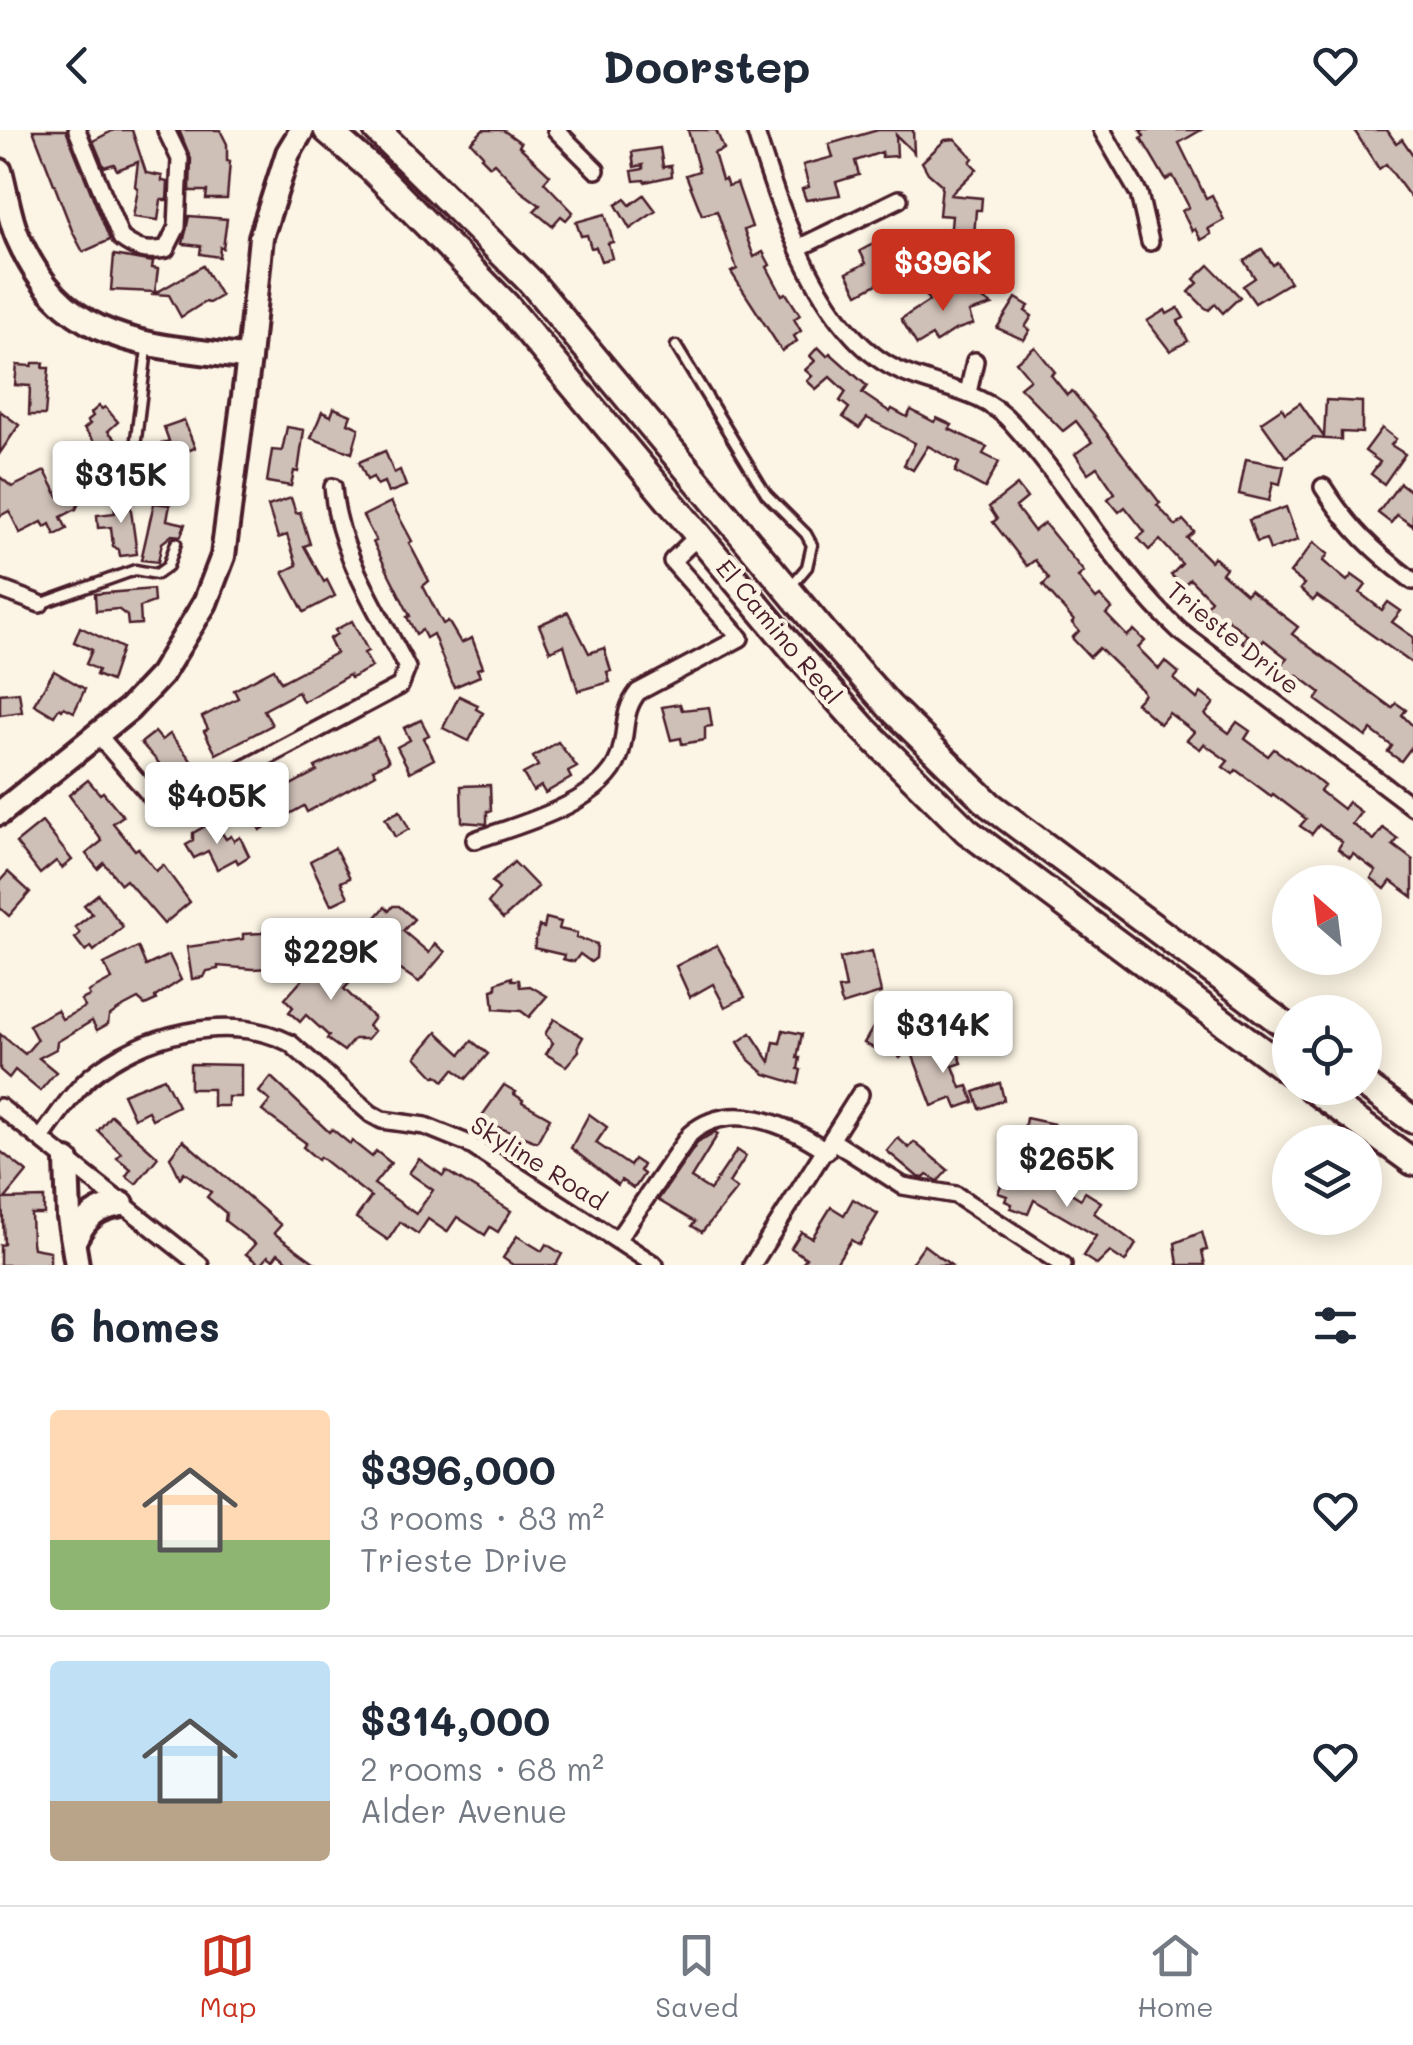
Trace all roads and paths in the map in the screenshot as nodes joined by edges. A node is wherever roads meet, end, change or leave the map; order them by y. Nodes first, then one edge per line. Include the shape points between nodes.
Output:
1 (77, 130) edge
2 (166, 130) edge
3 (302, 130) edge
4 (327, 130) edge
5 (377, 130) edge
6 (556, 130) edge
7 (755, 130) edge
8 (1102, 130) edge
9 (596, 170) dead end
10 (0, 171) edge
11 (900, 199) dead end
12 (8, 239) edge
13 (1150, 242) dead end
14 (798, 248) junction
15 (148, 345) junction
16 (676, 346) dead end
17 (250, 358) junction
18 (975, 361) dead end
19 (968, 393) junction
20 (136, 438) dead end
21 (334, 487) dead end
22 (1323, 487) dead end
23 (698, 536) junction
24 (176, 544) dead end
25 (763, 560) junction
26 (1413, 580) edge
27 (738, 582) junction
28 (0, 589) edge
29 (788, 589) junction
30 (40, 604) joint
31 (98, 734) junction
32 (1413, 807) edge
33 (0, 814) edge
34 (475, 840) dead end
35 (1272, 1016) edge
36 (1272, 1059) edge
37 (860, 1094) dead end
38 (1382, 1097) edge
39 (1334, 1105) edge
40 (0, 1106) edge
41 (1413, 1120) edge
42 (40, 1138) junction
43 (830, 1146) junction
44 (67, 1161) junction
45 (1413, 1162) edge
46 (122, 1204) junction
47 (75, 1240) junction
48 (617, 1240) junction
49 (76, 1265) edge
50 (200, 1265) edge
51 (655, 1265) edge
52 (752, 1265) edge
53 (1062, 1265) edge

1 - 2 street via 121,238 146,252 166,250 177,227 180,160
3 - 17 main road via 260,237
4 - 23 main road, El Camino Real via 506,306
5 - 25 main road, El Camino Real via 532,282
6 - 9 street
7 - 14 street, Trieste Drive
8 - 13 street via 1140,194
10 - 12 main road
11 - 14 street
12 - 15 main road via 55,300 81,320
14 - 19 street, Trieste Drive via 854,338 898,371
15 - 17 main road
15 - 20 lane
16 - 29 lane via 766,494 812,545 807,567
17 - 31 main road via 223,556 211,588 161,675
18 - 19 street
19 - 32 street, Trieste Drive via 1010,419 1148,601 1180,631
21 - 31 street via 345,547 407,668 400,686 178,804 156,802
22 - 26 street via 1373,551
23 - 27 main road, El Camino Real
23 - 34 street via 672,561 740,638 638,692 626,706 619,760 561,811
24 - 30 lane via 168,566 157,574 135,570
25 - 27 lane
25 - 29 main road, El Camino Real
27 - 36 main road, El Camino Real via 864,729 967,831
28 - 30 street
29 - 35 main road, El Camino Real via 889,706 990,805
31 - 33 main road
37 - 43 street
38 - 41 main road
39 - 45 main road
40 - 42 street
42 - 44 street
42 - 48 street, Skyline Road via 94,1074 152,1041 235,1028 290,1043 371,1114 467,1143
43 - 48 street via 770,1122 729,1116 704,1122
43 - 52 street
43 - 53 street via 903,1186 956,1194
44 - 46 street
44 - 47 main road
46 - 47 main road via 92,1214
46 - 50 street
47 - 49 main road
48 - 51 street, Skyline Road

